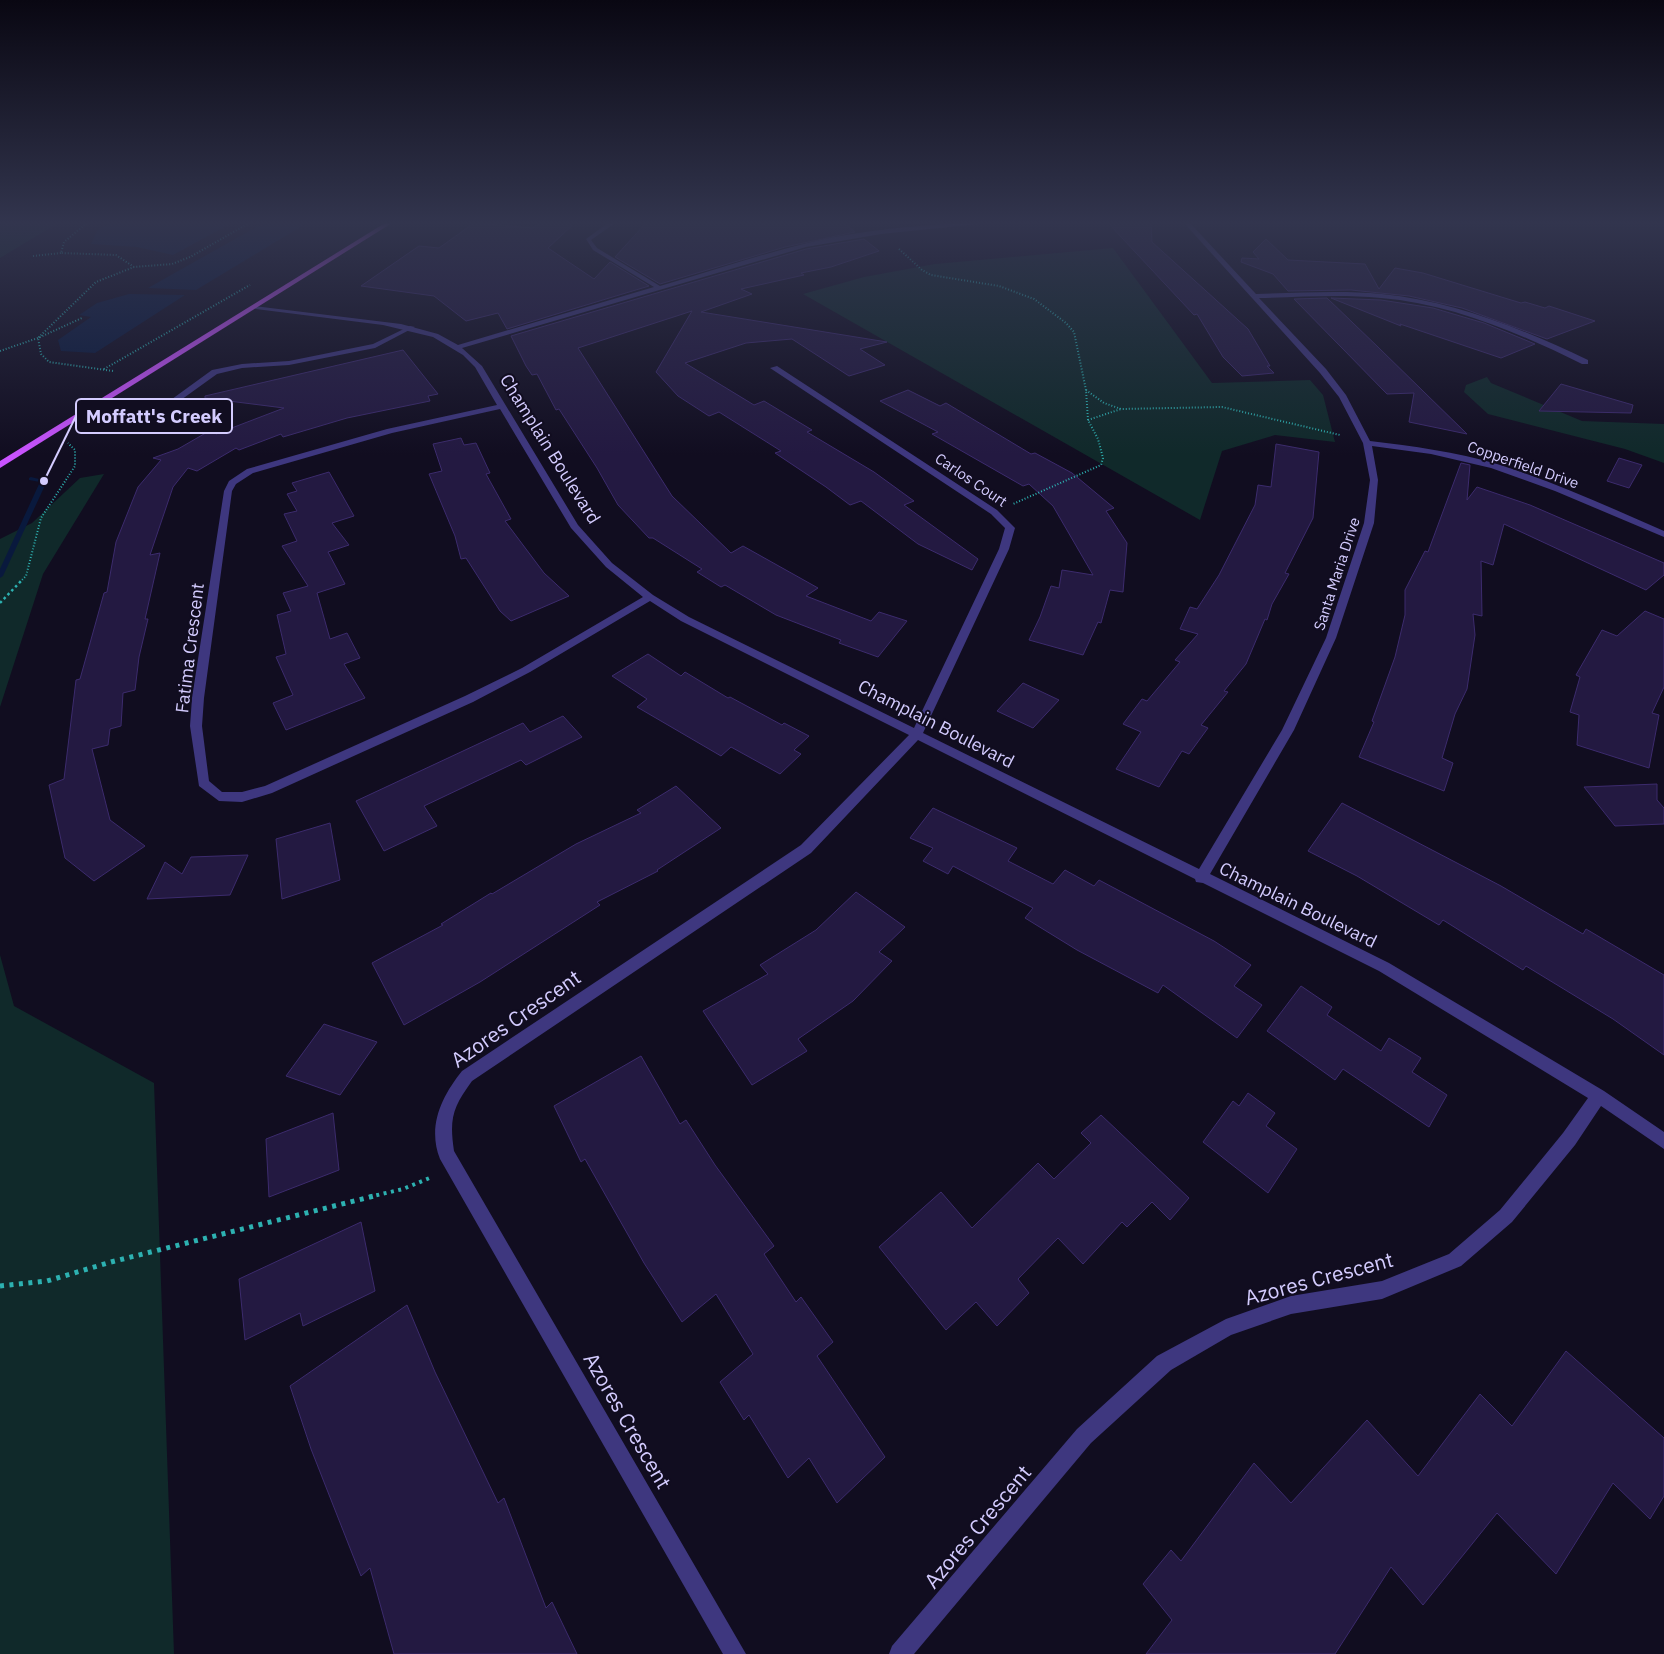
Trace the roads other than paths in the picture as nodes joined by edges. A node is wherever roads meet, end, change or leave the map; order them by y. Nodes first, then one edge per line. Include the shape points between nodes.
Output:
1 (267, 300) edge
2 (614, 300) edge
3 (1259, 300) edge
4 (1408, 300) edge
5 (256, 307) junction
6 (412, 328) junction
7 (458, 347) junction
8 (1585, 362) dead end
9 (774, 368) dead end
10 (503, 406) junction
11 (132, 431) dead end
12 (1367, 443) junction
13 (0, 465) edge
14 (1664, 534) edge
15 (650, 597) junction
16 (917, 734) junction
17 (1201, 878) junction
18 (1599, 1096) junction
19 (1664, 1140) edge
20 (735, 1654) edge
21 (900, 1654) edge

1 - 5 main road
2 - 7 street
3 - 12 street, Santa Maria Drive via 1343,397
4 - 8 street via 1427,303 1544,342
5 - 6 street, Champlain Boulevard
5 - 13 main road
6 - 7 street, Champlain Boulevard
6 - 11 street via 375,346 289,363 242,366 215,372
7 - 10 street, Champlain Boulevard via 478,366
9 - 16 street, Carlos Court via 994,512 1010,528 1008,540
10 - 15 street, Champlain Boulevard via 574,526 608,564
10 - 15 street, Fatima Crescent via 355,440 250,471 232,483 228,491 198,698 196,726 202,783 219,796 242,797 268,790 469,699 526,670
12 - 14 street, Copperfield Drive via 1445,454 1494,466
12 - 17 street, Santa Maria Drive via 1374,480 1369,523 1331,638 1288,730
15 - 16 street, Champlain Boulevard via 685,619
16 - 17 street, Champlain Boulevard
16 - 20 street, Azores Crescent via 806,849 467,1076 450,1098 441,1125 446,1153
17 - 18 street, Champlain Boulevard via 1384,967
18 - 19 street, Champlain Boulevard
18 - 21 street, Azores Crescent via 1569,1139 1506,1216 1455,1260 1382,1290 1291,1305 1226,1328 1164,1363 1084,1436

